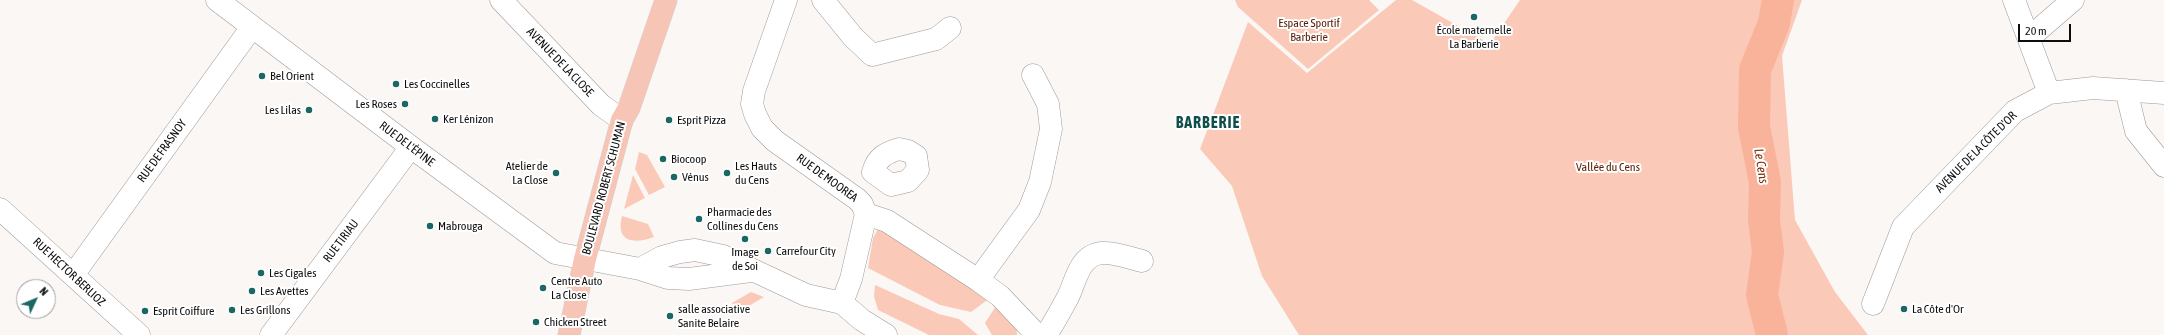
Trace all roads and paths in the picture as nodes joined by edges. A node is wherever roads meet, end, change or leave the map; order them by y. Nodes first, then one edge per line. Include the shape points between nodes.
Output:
1 (217, 0) edge
2 (501, 0) edge
3 (666, 0) edge
4 (786, 0) edge
5 (823, 0) edge
6 (2014, 0) edge
7 (2073, 0) edge
8 (252, 27) junction
9 (950, 28) dead end
10 (2029, 38) junction
11 (1033, 75) dead end
12 (2126, 90) junction
13 (2049, 93) junction
14 (2164, 93) edge
15 (622, 120) junction
16 (411, 147) junction
17 (2164, 166) edge
18 (880, 179) dead end
19 (862, 207) junction
20 (0, 211) edge
21 (585, 259) junction
22 (1142, 261) dead end
23 (73, 275) junction
24 (978, 280) junction
25 (842, 303) junction
26 (1873, 304) dead end
27 (135, 334) edge
28 (271, 335) edge
29 (569, 335) edge
30 (886, 335) edge
31 (1037, 335) edge
32 (1046, 335) edge

1 - 8 street, RUE DE L'ÉPINE
2 - 15 street, AVENUE DE LA CLOSE via 601,105
3 - 15 main road, BOULEVARD ROBERT SCHUMAN
4 - 19 street, RUE DE MOOREA via 754,91 752,104 755,114 762,128 775,141
5 - 9 street via 853,37 872,55 936,40
6 - 10 street
7 - 10 street
8 - 16 street, RUE DE L'ÉPINE
8 - 23 street, RUE DE FRASNOY
10 - 13 street
11 - 24 street via 1048,104 1051,129 1040,182 1029,210
12 - 13 street, AVENUE DE LA CÔTE D'OR via 2093,88
12 - 14 street, AVENUE DE LA CÔTE D'OR
12 - 17 street via 2136,131
13 - 26 street, AVENUE DE LA CÔTE D'OR via 2015,111 1903,227
15 - 21 main road, BOULEVARD ROBERT SCHUMAN
16 - 21 street, RUE DE L'ÉPINE via 555,253
16 - 28 street, RUE TIRIAU
18 - 19 street
19 - 24 street, RUE DE MOOREA
19 - 25 street via 851,279
20 - 23 street, RUE HECTOR BERLIOZ
21 - 25 street, RUE DE L'ÉPINE via 640,269 668,278 689,279 751,271 806,295
21 - 29 main road, BOULEVARD ROBERT SCHUMAN
22 - 32 street via 1108,253 1092,257 1078,270 1066,301
23 - 27 street, RUE HECTOR BERLIOZ
24 - 31 street, RUE DE MOOREA via 1000,296
25 - 30 street

